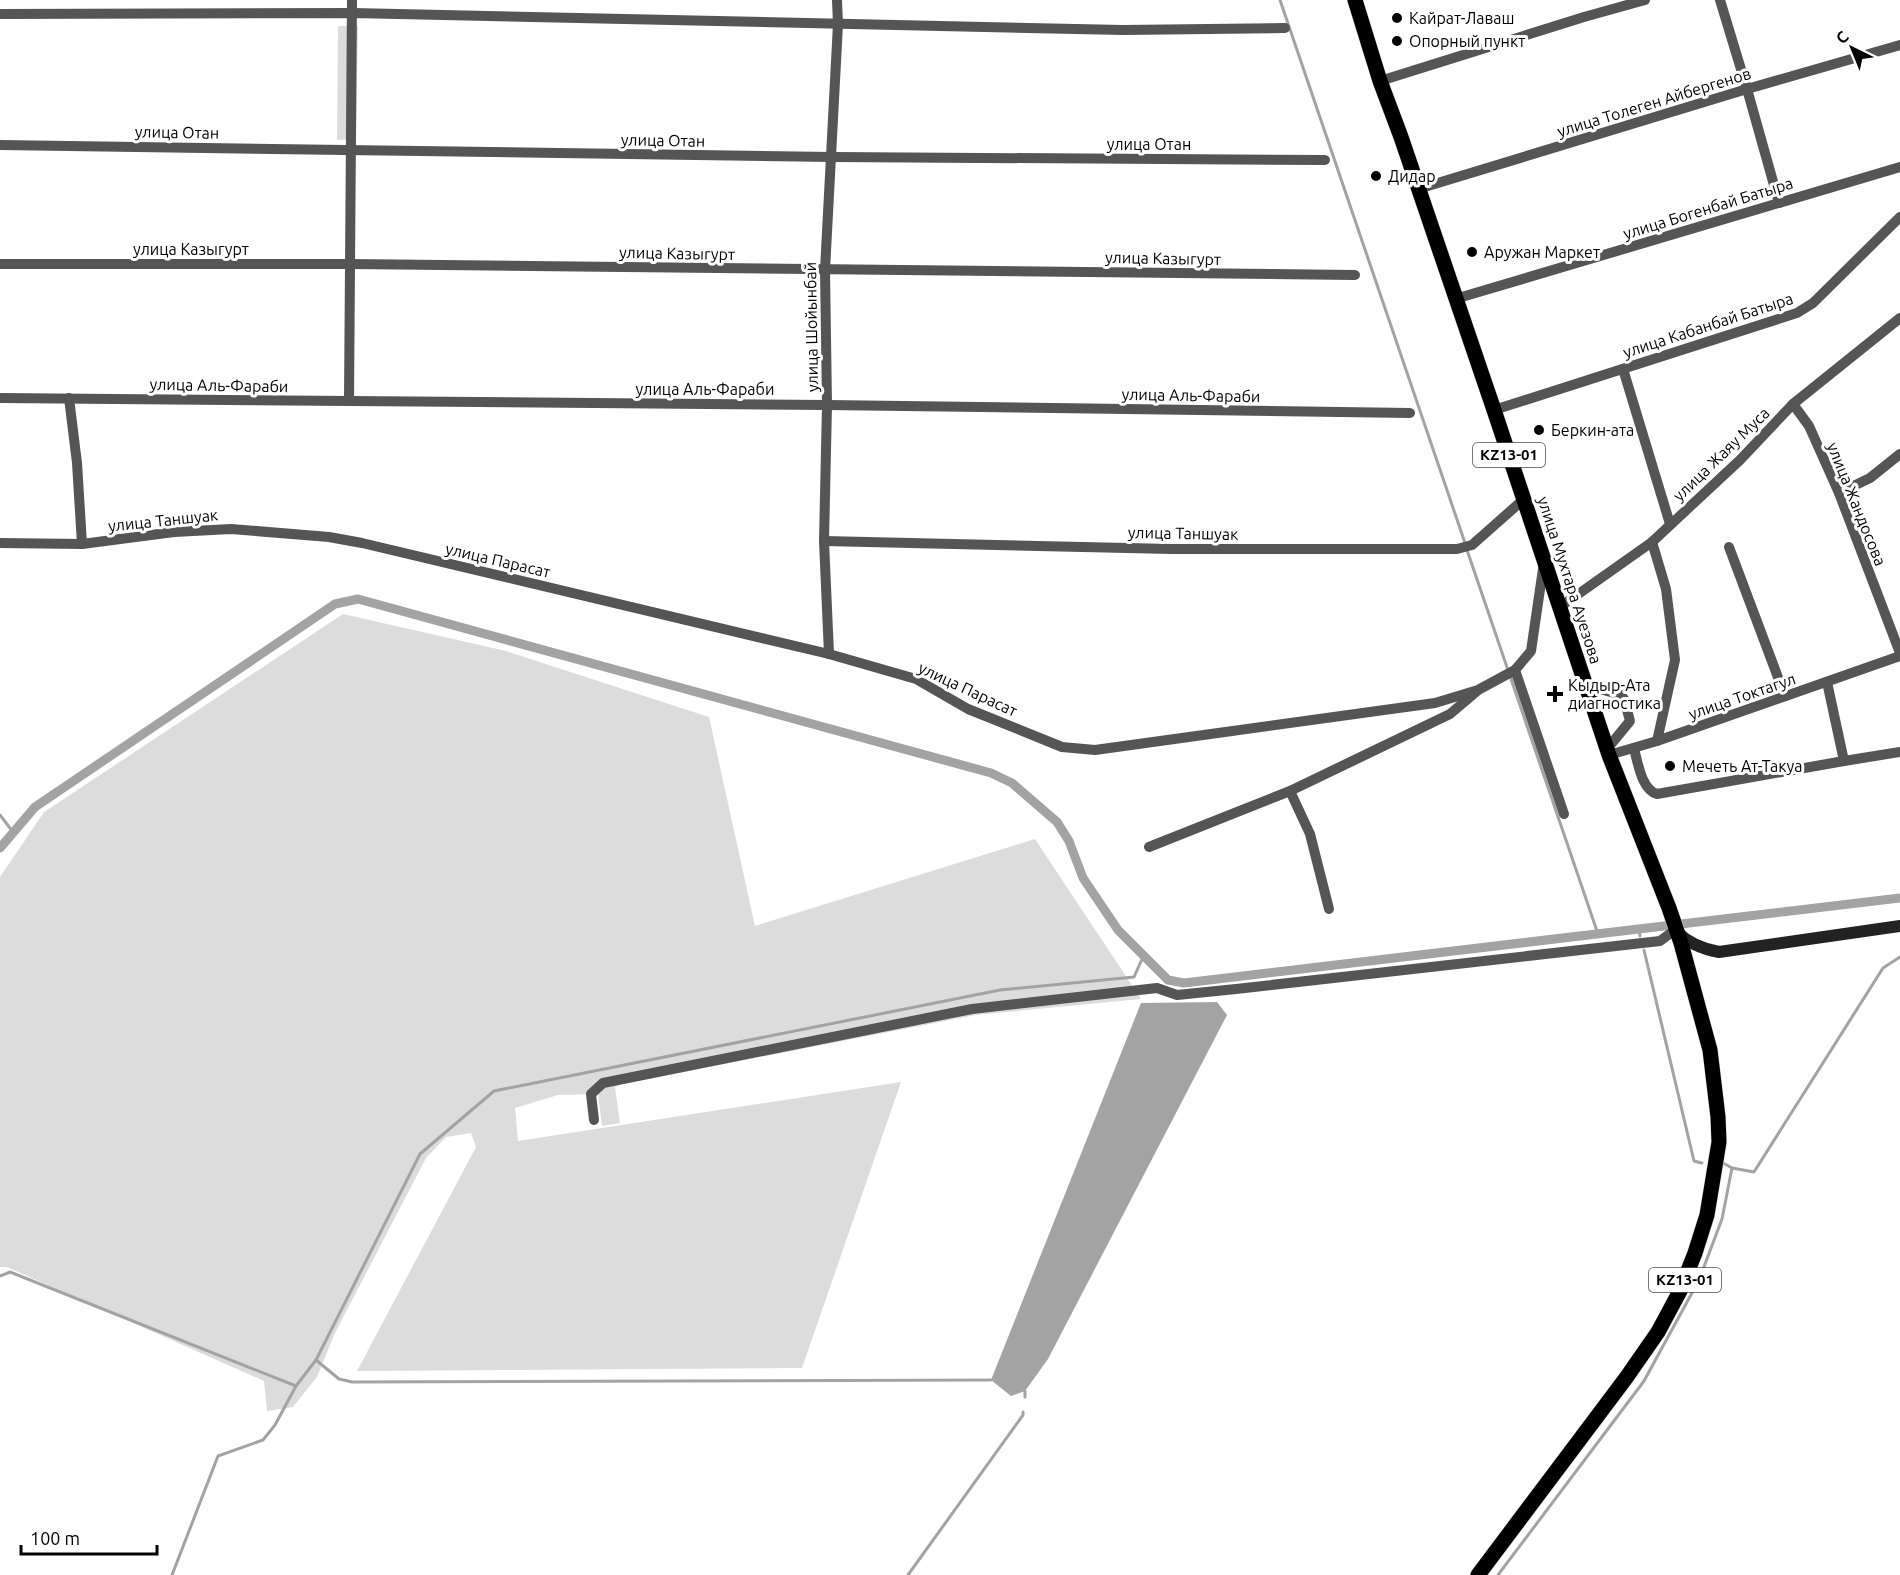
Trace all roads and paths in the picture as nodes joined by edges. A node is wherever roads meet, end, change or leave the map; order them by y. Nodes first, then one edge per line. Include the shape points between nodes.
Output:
1 (352, 0) edge
2 (837, 0) edge
3 (1355, 0) edge
4 (1645, 0) edge
5 (1720, 0) edge
6 (353, 13) junction
7 (0, 14) edge
8 (838, 24) junction
9 (1285, 28) dead end
10 (1900, 45) edge
11 (1380, 81) junction
12 (1747, 89) junction
13 (0, 145) edge
14 (351, 150) junction
15 (832, 157) junction
16 (1325, 160) dead end
17 (1900, 167) edge
18 (1418, 189) junction
19 (1779, 203) junction
20 (1900, 217) edge
21 (0, 264) edge
22 (350, 264) junction
23 (825, 270) junction
24 (1354, 274) dead end
25 (1455, 299) junction
26 (1900, 318) edge
27 (1623, 369) junction
28 (0, 398) edge
29 (69, 398) junction
30 (349, 401) junction
31 (1793, 404) junction
32 (827, 405) junction
33 (1494, 410) junction
34 (1410, 413) dead end
35 (1900, 454) edge
36 (1839, 493) junction
37 (1524, 499) junction
38 (1670, 524) junction
39 (328, 537) joint
40 (824, 541) junction
41 (1652, 542) junction
42 (0, 543) edge
43 (82, 544) junction
44 (1729, 547) dead end
45 (1544, 558) junction
46 (1560, 607) junction
47 (829, 654) junction
48 (1900, 655) edge
49 (1511, 672) junction
50 (1827, 682) junction
51 (1586, 685) junction
52 (1478, 690) junction
53 (1785, 696) junction
54 (1425, 705) junction
55 (1430, 723) junction
56 (1657, 741) junction
57 (1634, 749) junction
58 (1608, 752) junction
59 (1900, 752) edge
60 (1844, 761) junction
61 (1290, 791) junction
62 (1564, 814) dead end
63 (1149, 847) dead end
64 (1329, 909) dead end
65 (1900, 926) edge
66 (1675, 930) junction
67 (594, 1120) dead end
68 (1478, 1575) edge

1 - 6 street
2 - 8 street, улица Шойынбай
3 - 11 main road, улица Мухтара Ауезова / KZ13-01
4 - 11 street
5 - 12 street
6 - 7 street
6 - 8 street
6 - 14 street
8 - 9 street via 1123,30
8 - 15 street, улица Шойынбай
10 - 12 street, улица Толеген Айбергенов
11 - 18 main road, улица Мухтара Ауезова / KZ13-01
12 - 18 street, улица Толеген Айбергенов
12 - 19 street
13 - 14 street, улица Отан
14 - 15 street, улица Отан
14 - 22 street
15 - 16 street, улица Отан
15 - 23 street, улица Шойынбай
17 - 19 street, улица Богенбай Батыра
18 - 25 main road, улица Мухтара Ауезова / KZ13-01
19 - 25 street, улица Богенбай Батыра
20 - 27 street, улица Кабанбай Батыра via 1813,303 1797,313
21 - 22 street, улица Казыгурт
22 - 23 street, улица Казыгурт
22 - 30 street
23 - 24 street, улица Казыгурт
23 - 32 street, улица Шойынбай
25 - 33 main road, улица Мухтара Ауезова / KZ13-01
26 - 31 street, улица Жаяу Муса
27 - 33 street, улица Кабанбай Батыра
27 - 38 street
28 - 29 street, улица Аль-Фараби
29 - 30 street, улица Аль-Фараби
29 - 43 street
30 - 32 street, улица Аль-Фараби
31 - 36 street, улица Жандосова via 1809,426
31 - 38 street, улица Жаяу Муса via 1740,460
32 - 34 street, улица Аль-Фараби
32 - 40 street, улица Шойынбай
33 - 37 main road, улица Мухтара Ауезова / KZ13-01
35 - 36 street via 1870,478
36 - 48 street, улица Жандосова
37 - 40 street, улица Таншуак via 1466,546 1171,549
37 - 45 main road, улица Мухтара Ауезова / KZ13-01
38 - 41 street, улица Жаяу Муса
39 - 43 street, улица Таншуак via 231,529
39 - 47 street, улица Парасат
40 - 47 street, улица Шойынбай
41 - 46 street, улица Жаяу Муса
41 - 56 street via 1666,589 1675,660
42 - 43 street, улица Таншуак
44 - 53 street
45 - 46 main road, улица Мухтара Ауезова / KZ13-01
45 - 49 street, улица Парасат via 1531,651
46 - 51 main road, улица Мухтара Ауезова / KZ13-01
47 - 54 street, улица Парасат via 916,679 968,709 1062,747 1095,750
48 - 50 street, улица Токтагул
49 - 52 street, улица Парасат
49 - 62 street
50 - 53 street, улица Токтагул
50 - 60 street
51 - 58 main road, улица Мухтара Ауезова / KZ13-01
51 - 58 street via 1624,699 1630,721
52 - 54 street, улица Парасат
52 - 55 street via 1450,714
53 - 56 street, улица Токтагул
54 - 55 street
55 - 61 street
56 - 57 street, улица Токтагул
57 - 58 street, улица Токтагул
57 - 60 street via 1645,782 1657,794
58 - 66 main road, улица Мухтара Ауезова / KZ13-01
59 - 60 street
61 - 63 street
61 - 64 street via 1310,834
65 - 66 main road via 1719,952 1695,945
66 - 67 street via 1660,941 1272,985 1178,995 1157,988 972,1009 603,1083 591,1094
66 - 68 main road, KZ13-01 via 1710,1050 1718,1118 1719,1142 1702,1233 1688,1272 1658,1332

